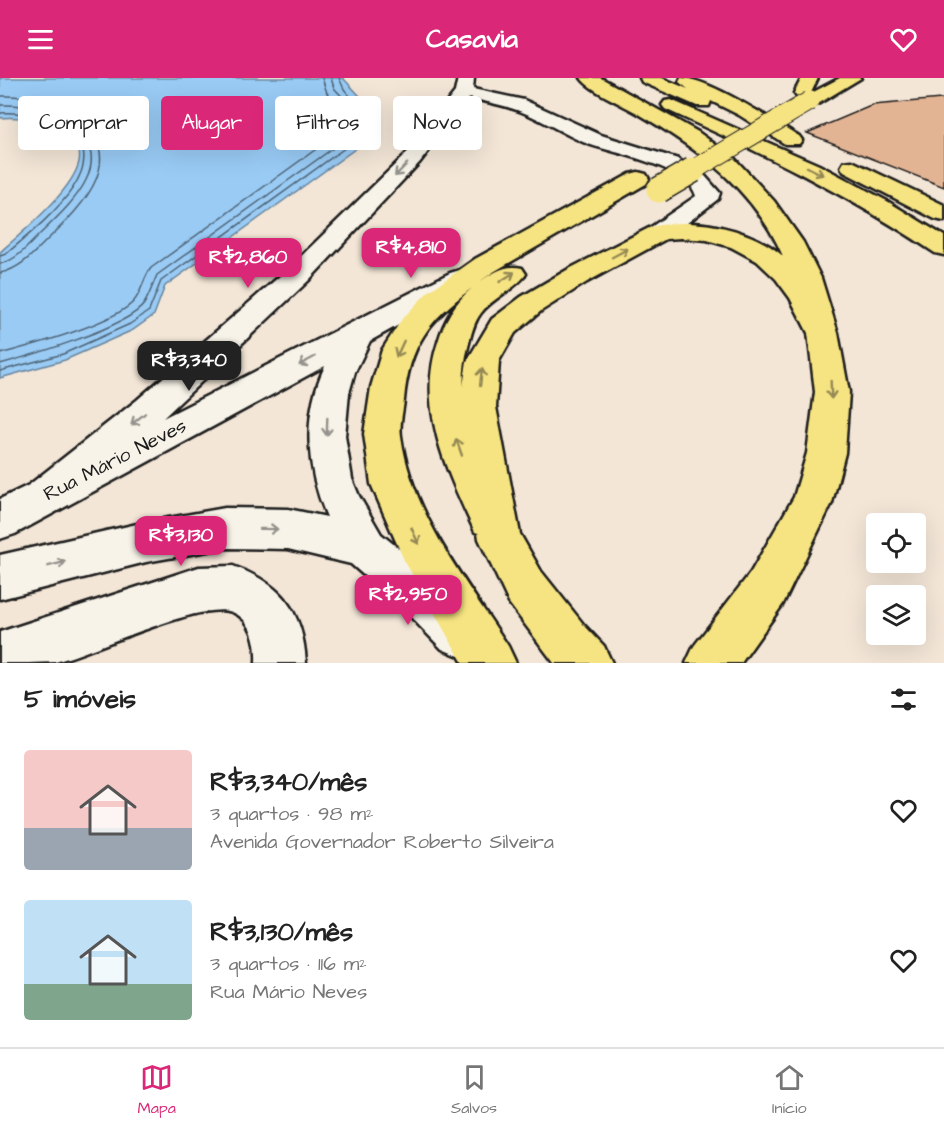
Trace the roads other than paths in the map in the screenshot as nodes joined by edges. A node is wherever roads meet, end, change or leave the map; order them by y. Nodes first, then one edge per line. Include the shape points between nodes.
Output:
1 (589, 78) edge
2 (609, 78) edge
3 (648, 78) edge
4 (680, 78) edge
5 (831, 78) edge
6 (853, 78) edge
7 (465, 85) edge
8 (803, 93) edge
9 (792, 141) junction
10 (855, 168) junction
11 (649, 184) junction
12 (944, 195) edge
13 (944, 214) edge
14 (660, 232) junction
15 (944, 247) edge
16 (485, 265) junction
17 (359, 333) junction
18 (823, 333) junction
19 (44, 496) junction
20 (0, 520) edge
21 (500, 539) junction
22 (366, 549) junction
23 (0, 577) edge
24 (0, 657) edge
25 (490, 662) edge
26 (281, 663) edge
27 (587, 663) edge
28 (711, 663) edge

1 - 18 main road via 691,136 726,163 766,206 790,242 807,278
2 -> 15 main road via 817,172
3 - 9 main road
4 - 9 main road via 746,111
5 - 8 main road
6 - 8 main road
7 - 14 street via 519,104 590,138 671,164 696,178 708,193 706,199
7 -> 19 street via 443,122 413,158 298,275 149,410
8 - 11 main road, bridge
9 - 10 main road
10 - 12 main road
10 - 13 main road
11 - 16 main road
21 -> 11 main road via 477,494 449,418 445,377 460,323 476,299 503,279
14 - 18 main road via 710,233 766,255 803,295
21 -> 14 main road via 478,407 483,361 503,326 531,304
16 - 17 street, Rua Mário Neves
16 -> 25 main road via 438,298 398,350 382,434 391,484 419,545
17 -> 19 street, Rua Mário Neves
17 -> 22 street via 347,350 326,425 327,455 340,499
18 -> 28 main road via 832,392 826,453 812,503 767,588
19 - 20 street, Rua Mário Neves
21 - 27 main road via 525,586
23 -> 22 street via 146,542 225,528 288,529
22 - 25 street
24 - 26 street via 200,590 231,588 257,599 273,621 282,651

